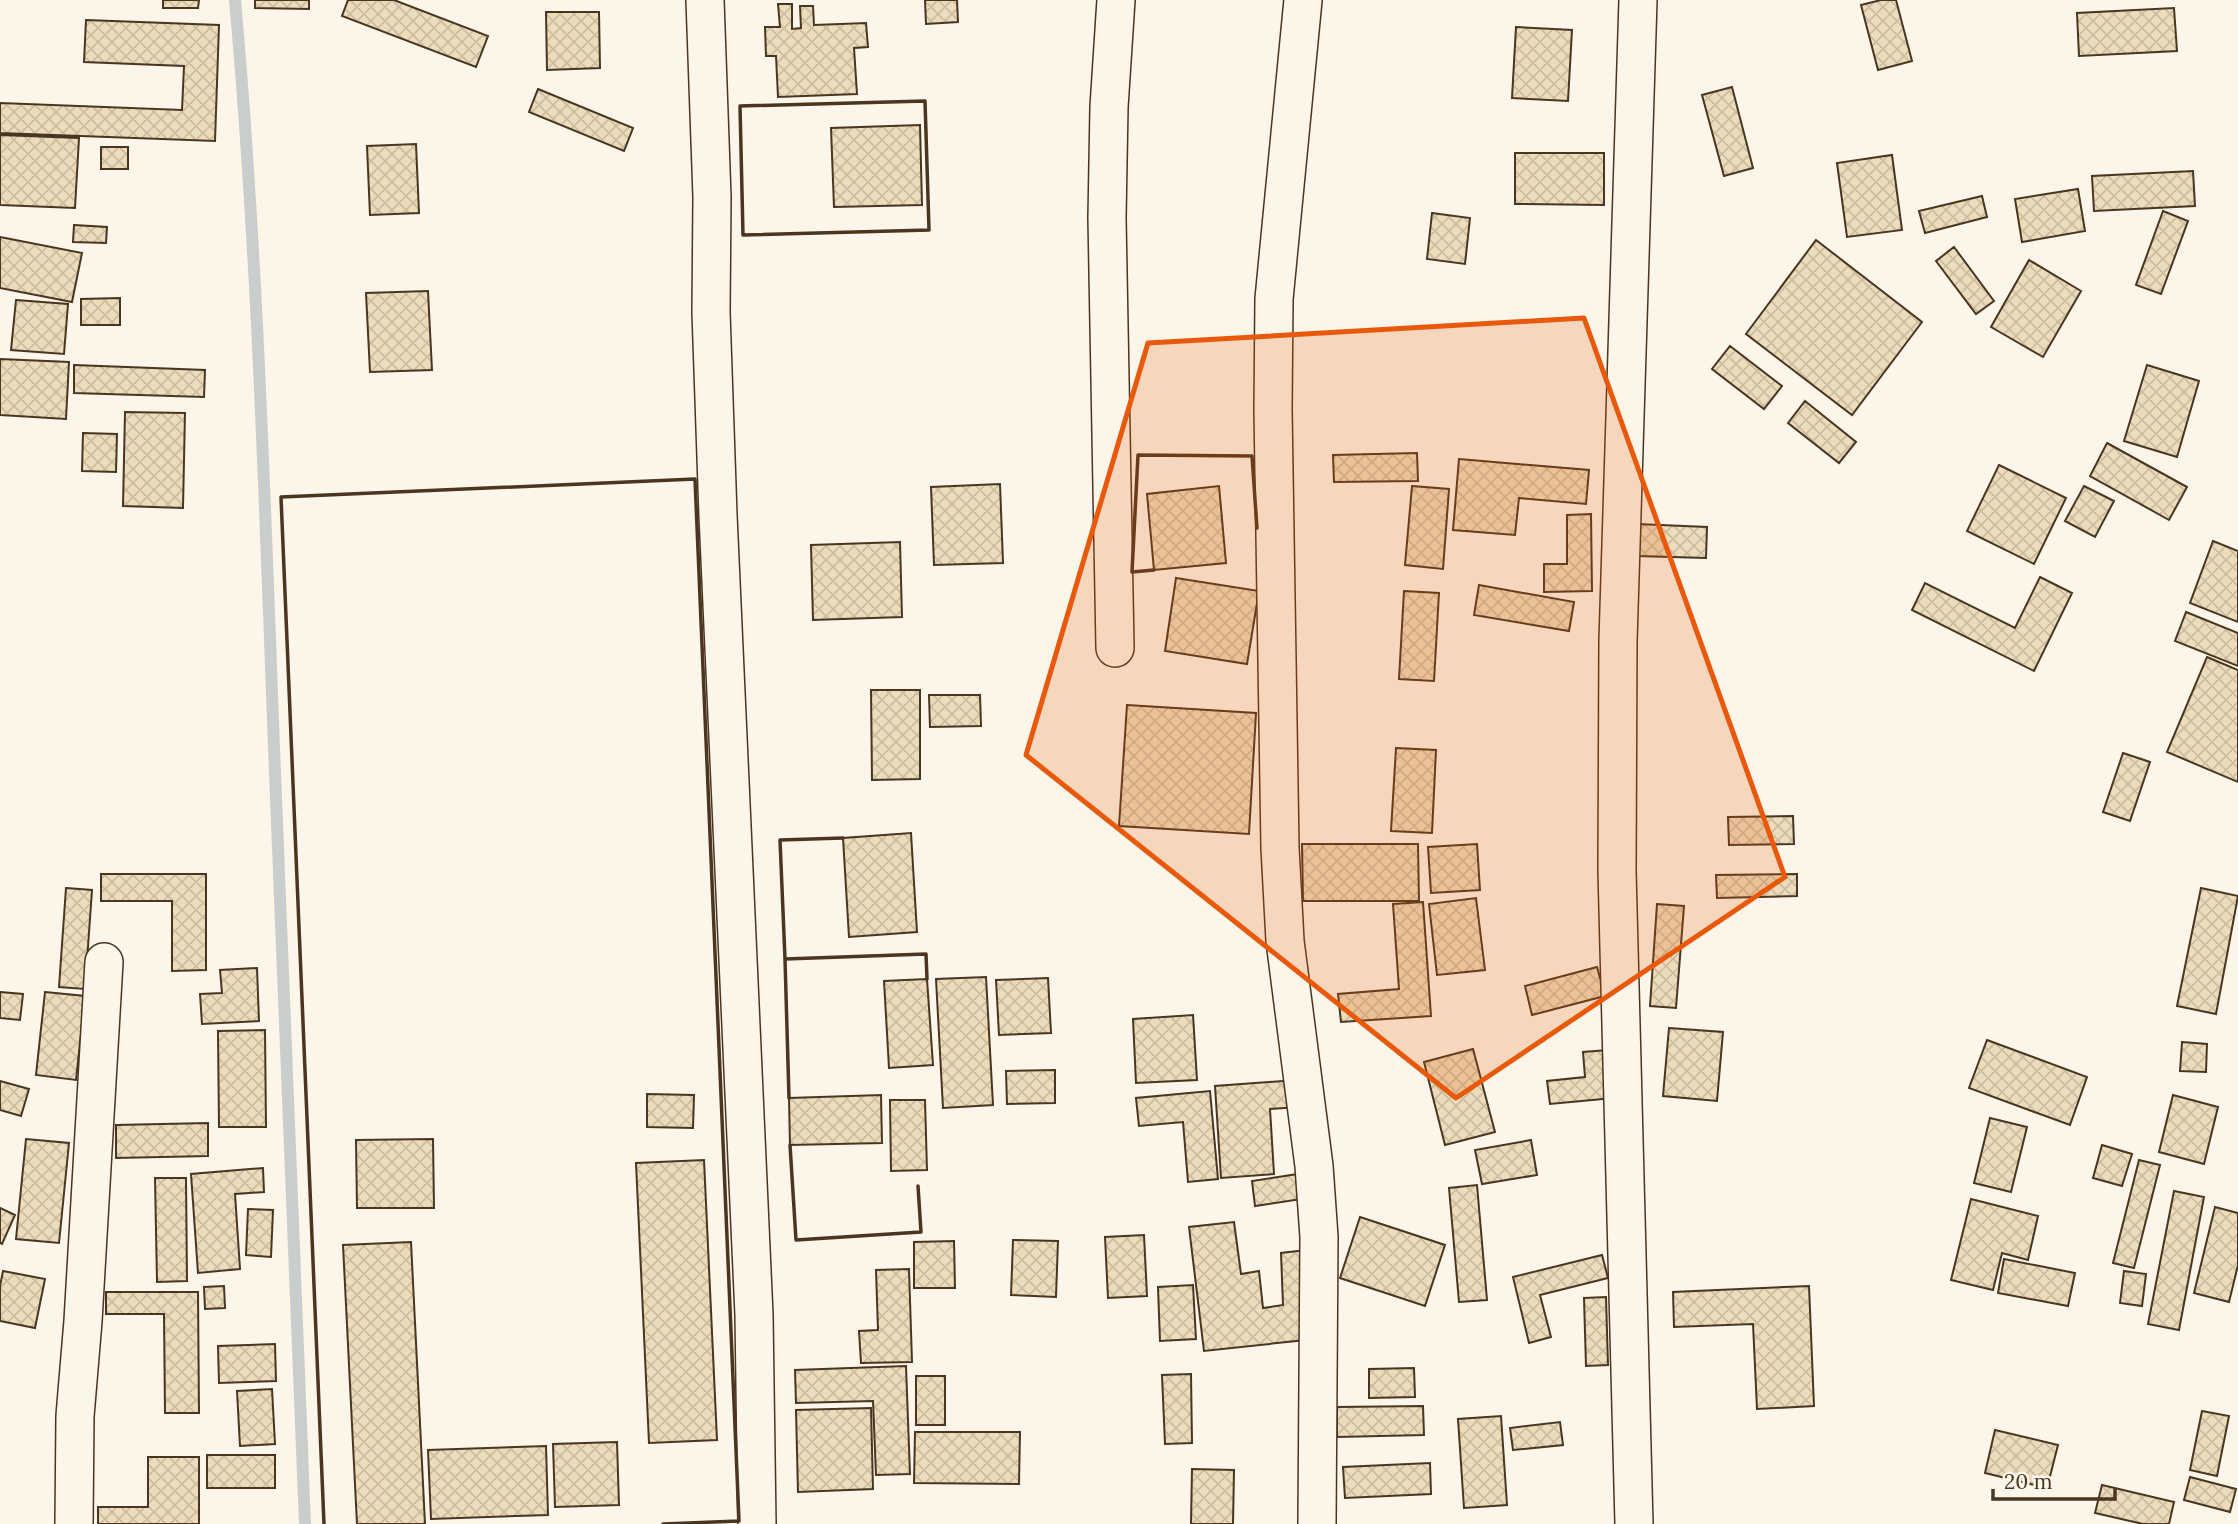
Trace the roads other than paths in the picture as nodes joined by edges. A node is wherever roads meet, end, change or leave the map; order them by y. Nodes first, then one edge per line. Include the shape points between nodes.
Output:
1 (705, 0) edge
2 (1116, 0) edge
3 (1303, 0) edge
4 (1638, 0) edge
5 (1115, 648) dead end
6 (104, 962) dead end
7 (74, 1524) edge
8 (757, 1524) edge
9 (1317, 1524) edge
10 (1634, 1524) edge

1 - 8 street via 716,477 754,1315
2 - 5 street via 1107,218
3 - 9 street via 1274,299 1273,409 1280,862 1285,942 1320,1237
4 - 10 street via 1618,641 1617,871
6 - 7 street via 75,1416

